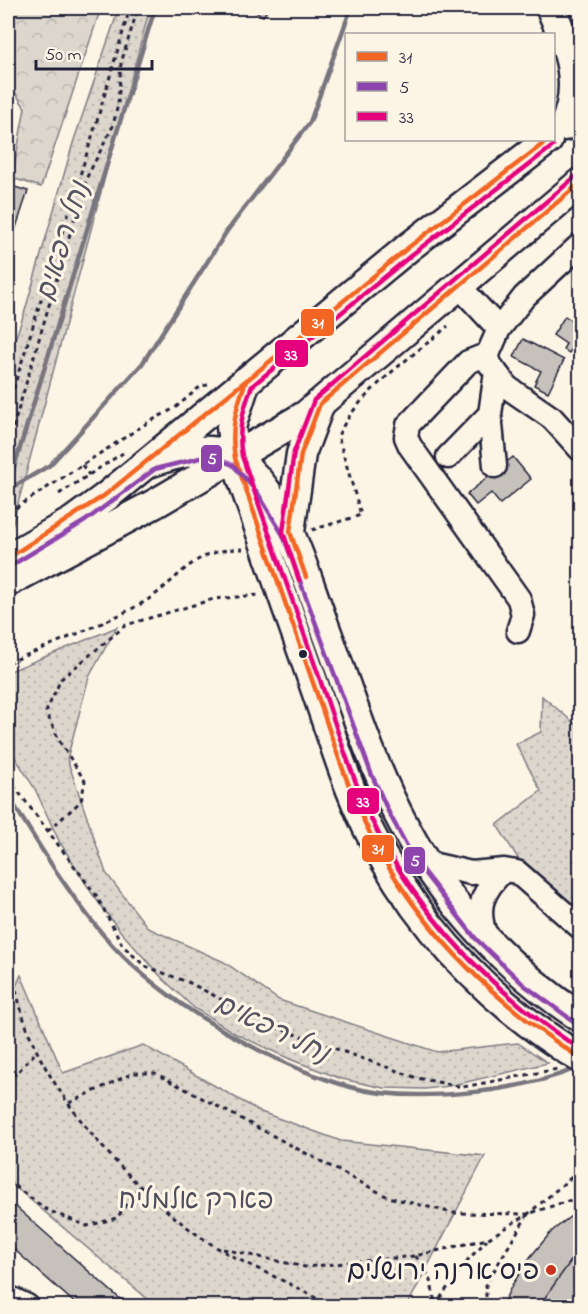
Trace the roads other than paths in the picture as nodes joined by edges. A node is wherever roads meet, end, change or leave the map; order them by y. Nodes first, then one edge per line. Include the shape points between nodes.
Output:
1 (551, 8) edge
2 (580, 48) edge
3 (562, 129) edge
4 (546, 141) edge
5 (580, 183) edge
6 (580, 245) edge
7 (459, 286) junction
8 (499, 329) junction
9 (492, 363) junction
10 (246, 381) junction
11 (320, 404) junction
12 (490, 414) junction
13 (580, 449) edge
14 (448, 456) dead end
15 (235, 458) junction
16 (149, 463) junction
17 (495, 466) dead end
18 (290, 532) junction
19 (8, 558) edge
20 (8, 582) edge
21 (518, 631) dead end
22 (427, 863) junction
23 (504, 870) junction
24 (580, 927) edge
25 (487, 939) junction
26 (580, 1017) edge
27 (569, 1058) edge
28 (8, 1297) edge
29 (27, 1306) edge

1 - 2 street
1 - 3 main road via 575,75 573,101
4 - 10 main road
5 - 7 main road
6 - 8 street via 524,297
7 - 8 street
7 - 11 main road
8 - 9 street
9 - 12 street
9 - 13 street via 507,387 552,418
9 - 21 street via 468,362 408,425 406,436 408,452 519,599 523,615
10 - 15 main road via 231,427
10 - 16 main road
11 - 15 main road
11 - 18 main road via 301,454
12 - 14 street
12 - 17 street
15 - 16 main road via 218,451 201,451
15 - 18 main road via 261,487
15 - 20 main road
15 - 27 main road via 345,775 388,867 412,904 458,960
16 - 19 main road via 74,520
18 - 22 main road via 377,767 406,830
22 - 23 street via 471,873
22 - 25 main road
23 - 24 street via 517,872
23 - 25 street via 484,895 482,925
25 - 26 main road via 532,982
28 - 29 street

